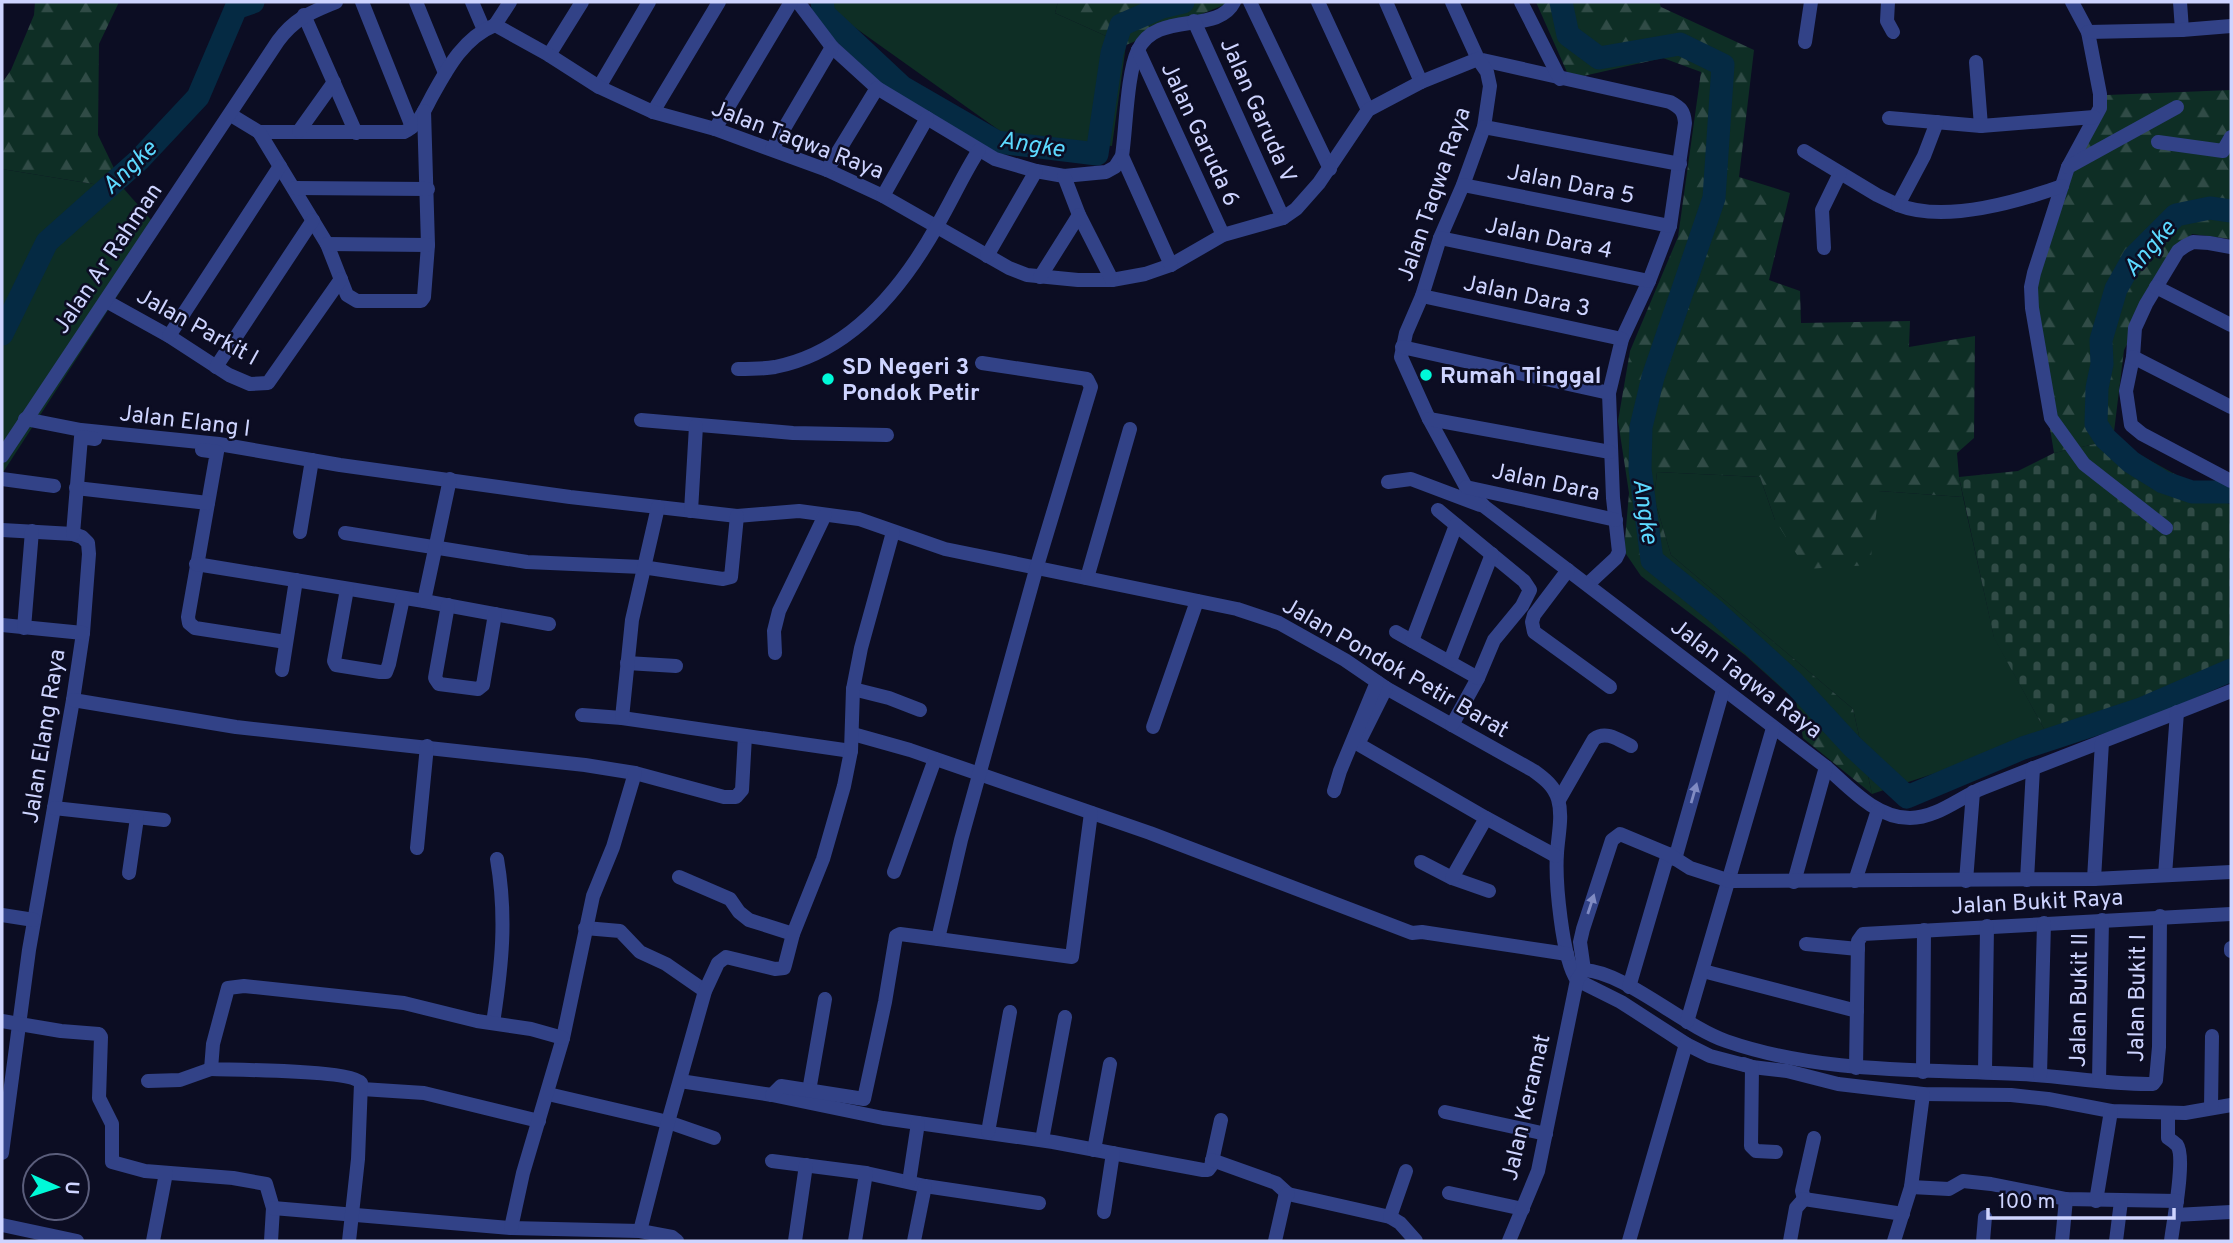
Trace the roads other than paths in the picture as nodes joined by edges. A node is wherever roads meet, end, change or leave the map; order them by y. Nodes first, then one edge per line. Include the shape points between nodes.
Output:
1 (336, 2) edge
2 (362, 2) edge
3 (416, 2) edge
4 (472, 2) edge
5 (510, 2) edge
6 (582, 2) edge
7 (649, 2) edge
8 (719, 2) edge
9 (791, 2) edge
10 (798, 2) edge
11 (1234, 2) edge
12 (1250, 2) edge
13 (1318, 2) edge
14 (1386, 2) edge
15 (1452, 2) edge
16 (1521, 2) edge
17 (1811, 2) edge
18 (1888, 2) edge
19 (2072, 2) edge
20 (2180, 2) edge
21 (304, 15) junction
22 (1194, 21) junction
23 (2231, 26) edge
24 (490, 27) junction
25 (2182, 30) junction
26 (1893, 32) dead end
27 (2088, 32) junction
28 (1805, 42) dead end
29 (832, 47) junction
30 (1138, 50) junction
31 (549, 55) junction
32 (1478, 59) junction
33 (1976, 62) dead end
34 (445, 73) junction
35 (1560, 79) junction
36 (334, 82) junction
37 (1421, 82) junction
38 (599, 88) junction
39 (877, 88) junction
40 (2177, 107) dead end
41 (1368, 110) junction
42 (424, 111) junction
43 (653, 112) junction
44 (231, 115) junction
45 (2094, 117) junction
46 (927, 118) junction
47 (1889, 118) dead end
48 (1937, 122) junction
49 (1981, 126) junction
50 (412, 127) junction
51 (1484, 127) junction
52 (715, 129) junction
53 (299, 131) junction
54 (259, 132) junction
55 (356, 133) junction
56 (2231, 136) edge
57 (2158, 142) dead end
58 (772, 149) junction
59 (979, 150) junction
60 (1804, 151) dead end
61 (1122, 156) junction
62 (1680, 164) junction
63 (280, 166) junction
64 (2068, 167) junction
65 (1330, 169) junction
66 (827, 170) junction
67 (1036, 171) junction
68 (1840, 173) junction
69 (1063, 176) junction
70 (1464, 185) junction
71 (2062, 186) junction
72 (296, 188) junction
73 (428, 189) junction
74 (883, 196) junction
75 (1898, 205) junction
76 (1079, 215) junction
77 (1283, 218) junction
78 (313, 220) junction
79 (1670, 226) junction
80 (936, 228) junction
81 (1223, 235) junction
82 (1440, 238) junction
83 (327, 244) junction
84 (428, 245) junction
85 (2231, 247) edge
86 (1824, 248) dead end
87 (987, 256) junction
88 (1171, 265) junction
89 (1040, 277) junction
90 (341, 279) junction
91 (1112, 280) junction
92 (1649, 281) junction
93 (2156, 287) junction
94 (1422, 296) junction
95 (106, 302) junction
96 (2231, 326) edge
97 (169, 336) junction
98 (1622, 339) junction
99 (1402, 347) junction
100 (2133, 357) junction
101 (982, 363) dead end
102 (216, 367) junction
103 (738, 369) dead end
104 (1609, 393) junction
105 (2231, 407) edge
106 (25, 419) junction
107 (1429, 419) junction
108 (641, 420) dead end
109 (696, 426) junction
110 (1130, 429) dead end
111 (887, 435) dead end
112 (1610, 452) junction
113 (2, 456) edge
114 (312, 460) junction
115 (2, 479) edge
116 (450, 479) junction
117 (2231, 481) edge
118 (1388, 482) dead end
119 (54, 486) dead end
120 (76, 488) junction
121 (1466, 488) junction
122 (208, 503) junction
123 (658, 506) junction
124 (1485, 507) junction
125 (1438, 510) dead end
126 (691, 511) junction
127 (825, 515) junction
128 (737, 516) junction
129 (1616, 520) junction
130 (1456, 525) junction
131 (2166, 528) dead end
132 (2, 530) edge
133 (32, 531) junction
134 (300, 531) dead end
135 (893, 532) junction
136 (345, 533) dead end
137 (73, 534) junction
138 (435, 546) junction
139 (1492, 554) junction
140 (196, 564) junction
141 (1037, 566) junction
142 (642, 567) junction
143 (1569, 570) junction
144 (1087, 578) junction
145 (296, 580) junction
146 (1588, 584) junction
147 (347, 589) junction
148 (403, 597) junction
149 (424, 601) junction
150 (1197, 601) junction
151 (448, 605) junction
152 (495, 614) junction
153 (549, 624) dead end
154 (2, 625) edge
155 (24, 628) junction
156 (1396, 632) dead end
157 (82, 633) junction
158 (1412, 641) junction
159 (286, 642) junction
160 (775, 653) dead end
161 (1450, 661) junction
162 (627, 663) junction
163 (676, 666) dead end
164 (282, 670) dead end
165 (1478, 678) junction
166 (1381, 685) junction
167 (1610, 687) dead end
168 (853, 689) junction
169 (1723, 690) junction
170 (2231, 691) edge
171 (73, 700) junction
172 (920, 710) dead end
173 (2177, 712) junction
174 (582, 715) dead end
175 (622, 718) junction
176 (1452, 725) junction
177 (1153, 727) dead end
178 (1773, 728) junction
179 (853, 734) junction
180 (746, 736) junction
181 (2102, 742) junction
182 (427, 746) junction
183 (1631, 746) dead end
184 (851, 751) junction
185 (935, 759) junction
186 (1826, 767) junction
187 (2033, 768) junction
188 (635, 773) junction
189 (980, 774) junction
190 (1334, 790) dead end
191 (1973, 792) junction
192 (1559, 800) junction
193 (54, 808) junction
194 (1878, 810) junction
195 (1091, 813) junction
196 (137, 818) junction
197 (1486, 818) junction
198 (164, 820) dead end
199 (417, 848) dead end
200 (1556, 856) junction
201 (1672, 856) junction
202 (497, 859) dead end
203 (1421, 862) dead end
204 (894, 872) dead end
205 (2231, 872) edge
206 (129, 873) dead end
207 (2165, 875) junction
208 (679, 877) dead end
209 (1452, 878) junction
210 (2094, 879) junction
211 (2028, 880) junction
212 (1730, 881) junction
213 (1855, 881) junction
214 (1966, 881) junction
215 (1794, 882) junction
216 (1489, 891) dead end
217 (2231, 914) edge
218 (2, 915) edge
219 (2160, 916) junction
220 (34, 920) junction
221 (2102, 920) junction
222 (2044, 923) junction
223 (1987, 926) junction
224 (585, 928) junction
225 (1924, 930) junction
226 (793, 934) junction
227 (938, 939) junction
228 (1806, 944) dead end
229 (1858, 949) junction
230 (1567, 954) junction
231 (1703, 971) junction
232 (1580, 975) junction
233 (1629, 987) junction
234 (705, 991) junction
235 (824, 999) dead end
236 (1010, 1012) dead end
237 (1857, 1012) junction
238 (1065, 1017) dead end
239 (2, 1021) edge
240 (1687, 1022) junction
241 (493, 1023) junction
242 (20, 1024) junction
243 (2212, 1036) dead end
244 (563, 1038) junction
245 (1686, 1044) junction
246 (1110, 1064) dead end
247 (1752, 1067) junction
248 (1856, 1068) junction
249 (211, 1069) junction
250 (1923, 1072) junction
251 (1985, 1072) junction
252 (2040, 1075) junction
253 (2099, 1080) junction
254 (148, 1081) dead end
255 (680, 1081) junction
256 (362, 1089) junction
257 (809, 1091) junction
258 (548, 1094) junction
259 (1923, 1094) junction
260 (772, 1095) junction
261 (2231, 1105) edge
262 (2211, 1108) junction
263 (2111, 1111) junction
264 (1445, 1112) dead end
265 (2168, 1113) junction
266 (1222, 1120) dead end
267 (539, 1121) junction
268 (668, 1122) junction
269 (918, 1123) junction
270 (988, 1132) junction
271 (1546, 1134) junction
272 (714, 1138) dead end
273 (1814, 1138) dead end
274 (1042, 1140) junction
275 (1094, 1150) junction
276 (1776, 1152) dead end
277 (2, 1153) edge
278 (1113, 1153) junction
279 (1212, 1160) junction
280 (772, 1161) dead end
281 (806, 1166) junction
282 (1406, 1171) dead end
283 (166, 1173) junction
284 (866, 1173) junction
285 (909, 1182) junction
286 (925, 1186) junction
287 (1911, 1187) junction
288 (1449, 1193) dead end
289 (1288, 1194) junction
290 (1804, 1199) junction
291 (2066, 1199) junction
292 (2096, 1201) junction
293 (2121, 1202) junction
294 (1039, 1203) dead end
295 (273, 1208) junction
296 (2176, 1208) junction
297 (1523, 1209) junction
298 (1104, 1212) dead end
299 (2231, 1212) edge
300 (352, 1213) junction
301 (1903, 1214) junction
302 (1390, 1217) junction
303 (1985, 1217) dead end
304 (2, 1225) edge
305 (511, 1228) junction
306 (640, 1231) junction
307 (596, 1236) edge
308 (77, 1241) edge
309 (153, 1241) edge
310 (271, 1241) edge
311 (349, 1241) edge
312 (677, 1241) edge
313 (795, 1241) edge
314 (855, 1241) edge
315 (914, 1241) edge
316 (1275, 1241) edge
317 (1416, 1241) edge
318 (1509, 1241) edge
319 (1629, 1241) edge
320 (1790, 1241) edge
321 (1894, 1241) edge
322 (1983, 1241) edge
323 (2062, 1241) edge
324 (2116, 1241) edge
325 (2171, 1241) edge

1 - 21 street, Jalan Ar Rahman
2 - 50 street
3 - 34 street
4 - 24 street
5 - 24 street
6 - 31 street
7 - 38 street
8 - 43 street
9 - 52 street
10 - 29 street
11 - 22 street via 1220,16
12 - 65 street
13 - 41 street
14 - 37 street
15 - 32 street
16 - 35 street
17 - 28 street
18 - 26 street via 1887,21
19 - 27 street
20 - 25 street
21 - 36 street
21 - 44 street, Jalan Ar Rahman via 278,41
22 - 30 street via 1161,29
22 - 77 street, Jalan Garuda V
23 - 25 street
24 - 31 street, Jalan Taqwa Raya
24 - 34 street via 458,53
25 - 27 street
27 - 45 street via 2100,94 2100,108
29 - 39 street
29 - 58 street
30 - 61 street
30 - 81 street, Jalan Garuda 6
31 - 38 street, Jalan Taqwa Raya
32 - 35 street
32 - 37 street, Jalan Taqwa Raya
32 - 51 street, Jalan Taqwa Raya via 1490,86
33 - 49 street
34 - 42 street
35 - 62 street via 1680,107 1685,123
36 - 53 street
36 - 55 street
37 - 41 street, Jalan Taqwa Raya
38 - 43 street, Jalan Taqwa Raya
39 - 46 street
39 - 66 street
40 - 64 street
41 - 65 street, Jalan Taqwa Raya
42 - 50 street
42 - 73 street
43 - 52 street, Jalan Taqwa Raya
44 - 54 street
44 - 95 street, Jalan Ar Rahman
45 - 49 street
45 - 64 street
46 - 59 street
46 - 74 street
47 - 48 street
48 - 49 street
48 - 75 street
50 - 55 street via 404,132
51 - 62 street
51 - 70 street, Jalan Taqwa Raya
52 - 58 street, Jalan Taqwa Raya
53 - 54 street
53 - 55 street
54 - 63 street
56 - 57 street via 2223,151
58 - 66 street, Jalan Taqwa Raya
59 - 67 street
59 - 80 street
60 - 68 street
61 - 69 street via 1106,172
61 - 88 street
62 - 79 street
63 - 72 street
63 - 97 street
64 - 71 street
65 - 77 street, Jalan Taqwa Raya
66 - 74 street, Jalan Taqwa Raya
67 - 69 street
67 - 87 street
68 - 75 street
68 - 86 street via 1822,210
69 - 76 street
70 - 79 street, Jalan Dara 5
70 - 82 street, Jalan Taqwa Raya
71 - 75 street via 1969,210 1914,211
71 - 131 street via 2031,287 2051,418 2084,464
72 - 73 street
72 - 78 street
73 - 84 street
74 - 80 street, Jalan Taqwa Raya
76 - 89 street
76 - 91 street
77 - 81 street, Jalan Taqwa Raya
78 - 83 street
78 - 102 street
79 - 92 street
80 - 87 street, Jalan Taqwa Raya
80 - 103 street via 908,272 857,329 836,344 768,368
81 - 88 street, Jalan Taqwa Raya
82 - 92 street, Jalan Dara 4
82 - 94 street, Jalan Taqwa Raya
83 - 84 street
83 - 90 street
84 - 90 street via 421,301 351,299
85 - 93 street via 2185,246
87 - 89 street, Jalan Taqwa Raya
88 - 91 street, Jalan Taqwa Raya
89 - 91 street, Jalan Taqwa Raya
90 - 102 street, Jalan Parkit I via 268,383 250,384
92 - 98 street
93 - 96 street
93 - 100 street via 2135,328
94 - 98 street, Jalan Dara 3
94 - 99 street, Jalan Taqwa Raya
95 - 97 street, Jalan Parkit I
95 - 106 street, Jalan Ar Rahman
97 - 102 street, Jalan Parkit I
98 - 104 street
99 - 104 street
99 - 107 street, Jalan Taqwa Raya via 1401,357
100 - 105 street
100 - 117 street via 2126,391 2131,425
101 - 141 street via 1087,379 1091,387
104 - 112 street
106 - 113 street
106 - 114 street, Jalan Elang I
107 - 112 street
107 - 121 street, Jalan Taqwa Raya
108 - 109 street
109 - 111 street
109 - 126 street
110 - 144 street
112 - 129 street
114 - 116 street, Jalan Elang I
114 - 134 street
115 - 119 street
116 - 123 street, Jalan Elang I
116 - 138 street
118 - 124 street via 1419,481
120 - 122 street
120 - 122 street via 81,437 217,452
120 - 137 street
121 - 124 street, Jalan Taqwa Raya
121 - 129 street, Jalan Dara
122 - 140 street
123 - 126 street, Jalan Pondok Petir Barat
123 - 142 street
124 - 143 street, Jalan Taqwa Raya
125 - 130 street
126 - 128 street, Jalan Pondok Petir Barat
127 - 128 street, Jalan Pondok Petir Barat
127 - 135 street, Jalan Pondok Petir Barat via 859,519
127 - 160 street via 779,611
128 - 142 street via 731,577
129 - 146 street via 1619,552
130 - 139 street
130 - 158 street
132 - 133 street
133 - 137 street
133 - 155 street
135 - 141 street, Jalan Pondok Petir Barat via 945,549
135 - 168 street
136 - 138 street
137 - 157 street, Jalan Elang Raya via 88,543
138 - 142 street via 527,562
138 - 149 street
139 - 161 street
139 - 165 street via 1530,590 1494,639
140 - 145 street
140 - 159 street via 188,617 191,626
141 - 144 street, Jalan Pondok Petir Barat
141 - 189 street
142 - 162 street
143 - 146 street, Jalan Taqwa Raya
143 - 167 street via 1534,615 1534,632
144 - 150 street, Jalan Pondok Petir Barat
145 - 147 street
145 - 159 street
146 - 169 street, Jalan Taqwa Raya
147 - 148 street
147 - 148 street via 334,661 380,672 386,672 389,664
148 - 149 street
149 - 151 street
150 - 166 street, Jalan Pondok Petir Barat via 1279,623
150 - 177 street
151 - 152 street
151 - 152 street via 435,678 439,684 478,689 483,685
152 - 153 street
154 - 155 street
155 - 157 street
156 - 158 street
157 - 171 street, Jalan Elang Raya
158 - 161 street
159 - 164 street
161 - 165 street
162 - 163 street
162 - 175 street
165 - 176 street
166 - 176 street, Jalan Pondok Petir Barat
166 - 190 street
166 - 197 street via 1358,744
168 - 172 street
168 - 179 street
169 - 178 street, Jalan Taqwa Raya
201 -> 169 street
170 - 173 street, Jalan Taqwa Raya
171 - 182 street via 236,727
171 - 193 street, Jalan Elang Raya
173 - 181 street, Jalan Taqwa Raya
173 - 207 street
174 - 175 street
175 - 180 street
176 - 192 street, Jalan Pondok Petir Barat via 1534,771 1551,785
178 - 186 street, Jalan Taqwa Raya
178 - 212 street
179 - 184 street
179 - 185 street
180 - 184 street
180 - 188 street via 742,790 736,797 712,795
181 - 187 street, Jalan Taqwa Raya
181 - 210 street
182 - 188 street
182 - 199 street
183 - 192 street via 1606,735 1594,739
184 - 226 street via 823,859
185 - 189 street
185 - 204 street
186 - 194 street, Jalan Taqwa Raya
186 - 215 street
187 - 191 street, Jalan Taqwa Raya
187 - 211 street
188 - 224 street
189 - 195 street
189 - 227 street
191 - 194 street, Jalan Taqwa Raya via 1921,817 1892,816
191 - 214 street
192 - 200 street
193 - 196 street
193 - 220 street, Jalan Elang Raya
194 - 213 street
195 - 227 street via 1072,957
195 - 230 street via 1412,933
196 - 198 street
196 - 206 street
197 - 200 street
197 - 209 street
200 - 230 street
201 - 212 street via 1699,872
232 -> 201 street, Jalan Keramat via 1583,929 1612,840 1620,834
201 - 233 street
202 - 241 street via 504,945
203 - 209 street
205 - 207 street
207 - 210 street
208 - 226 street via 730,899 750,920
209 - 216 street
210 - 211 street
211 - 214 street
212 - 215 street
212 - 231 street
213 - 214 street
213 - 215 street
217 - 219 street, Jalan Bukit Raya
218 - 220 street
219 - 221 street, Jalan Bukit Raya
219 - 253 street, Jalan Bukit I via 2155,1083
220 - 242 street, Jalan Elang Raya
221 - 222 street, Jalan Bukit Raya
221 - 253 street, Jalan Bukit II
222 - 223 street, Jalan Bukit Raya
222 - 252 street
223 - 225 street, Jalan Bukit Raya
223 - 251 street
224 - 234 street via 620,932 640,952
224 - 244 street
225 - 229 street, Jalan Bukit Raya via 1863,934
225 - 250 street
226 - 234 street via 784,968 726,957 718,963
227 - 257 street via 896,936 864,1099
228 - 229 street
229 - 237 street
230 - 232 street via 1571,972
231 - 237 street
231 - 240 street
232 - 233 street via 1594,971
232 - 245 street
232 - 271 street, Jalan Keramat
233 - 240 street
234 - 255 street
235 - 257 street
236 - 270 street
237 - 248 street
238 - 274 street
239 - 242 street
240 - 247 street via 1719,1053
240 - 248 street via 1725,1041
241 - 244 street
241 - 249 street via 404,1003 232,986 225,993 219,1015
242 - 277 street, Jalan Elang Raya
242 - 283 street via 102,1037 99,1098 112,1124 111,1161
243 - 262 street
244 - 258 street
245 - 247 street
245 - 319 street
246 - 275 street
247 - 259 street
247 - 276 street via 1751,1146 1756,1151
248 - 250 street
249 - 254 street via 180,1080
249 - 256 street via 354,1077
250 - 251 street
251 - 252 street
252 - 253 street
255 - 260 street
255 - 268 street
256 - 267 street via 424,1093
256 - 300 street
257 - 260 street via 781,1086
258 - 267 street
258 - 268 street
259 - 263 street via 2011,1095
259 - 287 street
260 - 269 street
261 - 262 street
262 - 265 street
263 - 265 street
263 - 292 street
264 - 271 street
265 - 296 street via 2168,1138 2179,1152
266 - 279 street
267 - 305 street
268 - 272 street
268 - 306 street
269 - 270 street
269 - 285 street
270 - 274 street
271 - 297 street, Jalan Keramat
273 - 290 street
274 - 275 street
275 - 278 street
278 - 279 street via 1203,1170 1208,1170
278 - 298 street
279 - 289 street via 1276,1182
280 - 281 street
281 - 284 street
281 - 313 street
282 - 302 street
283 - 295 street via 262,1182 268,1187
283 - 309 street
284 - 285 street
284 - 314 street
285 - 286 street
286 - 294 street
286 - 315 street
287 - 291 street via 1949,1189 1963,1181
287 - 301 street
288 - 297 street
289 - 302 street
289 - 316 street
290 - 301 street
290 - 320 street via 1796,1208
291 - 292 street
291 - 323 street
292 - 293 street
293 - 296 street
293 - 324 street
295 - 300 street
295 - 310 street
296 - 299 street
296 - 325 street
297 - 318 street, Jalan Keramat
300 - 305 street
300 - 311 street
301 - 321 street
302 - 317 street
303 - 322 street
304 - 308 street
305 - 307 street
306 - 307 street via 606,1229
306 - 312 street

